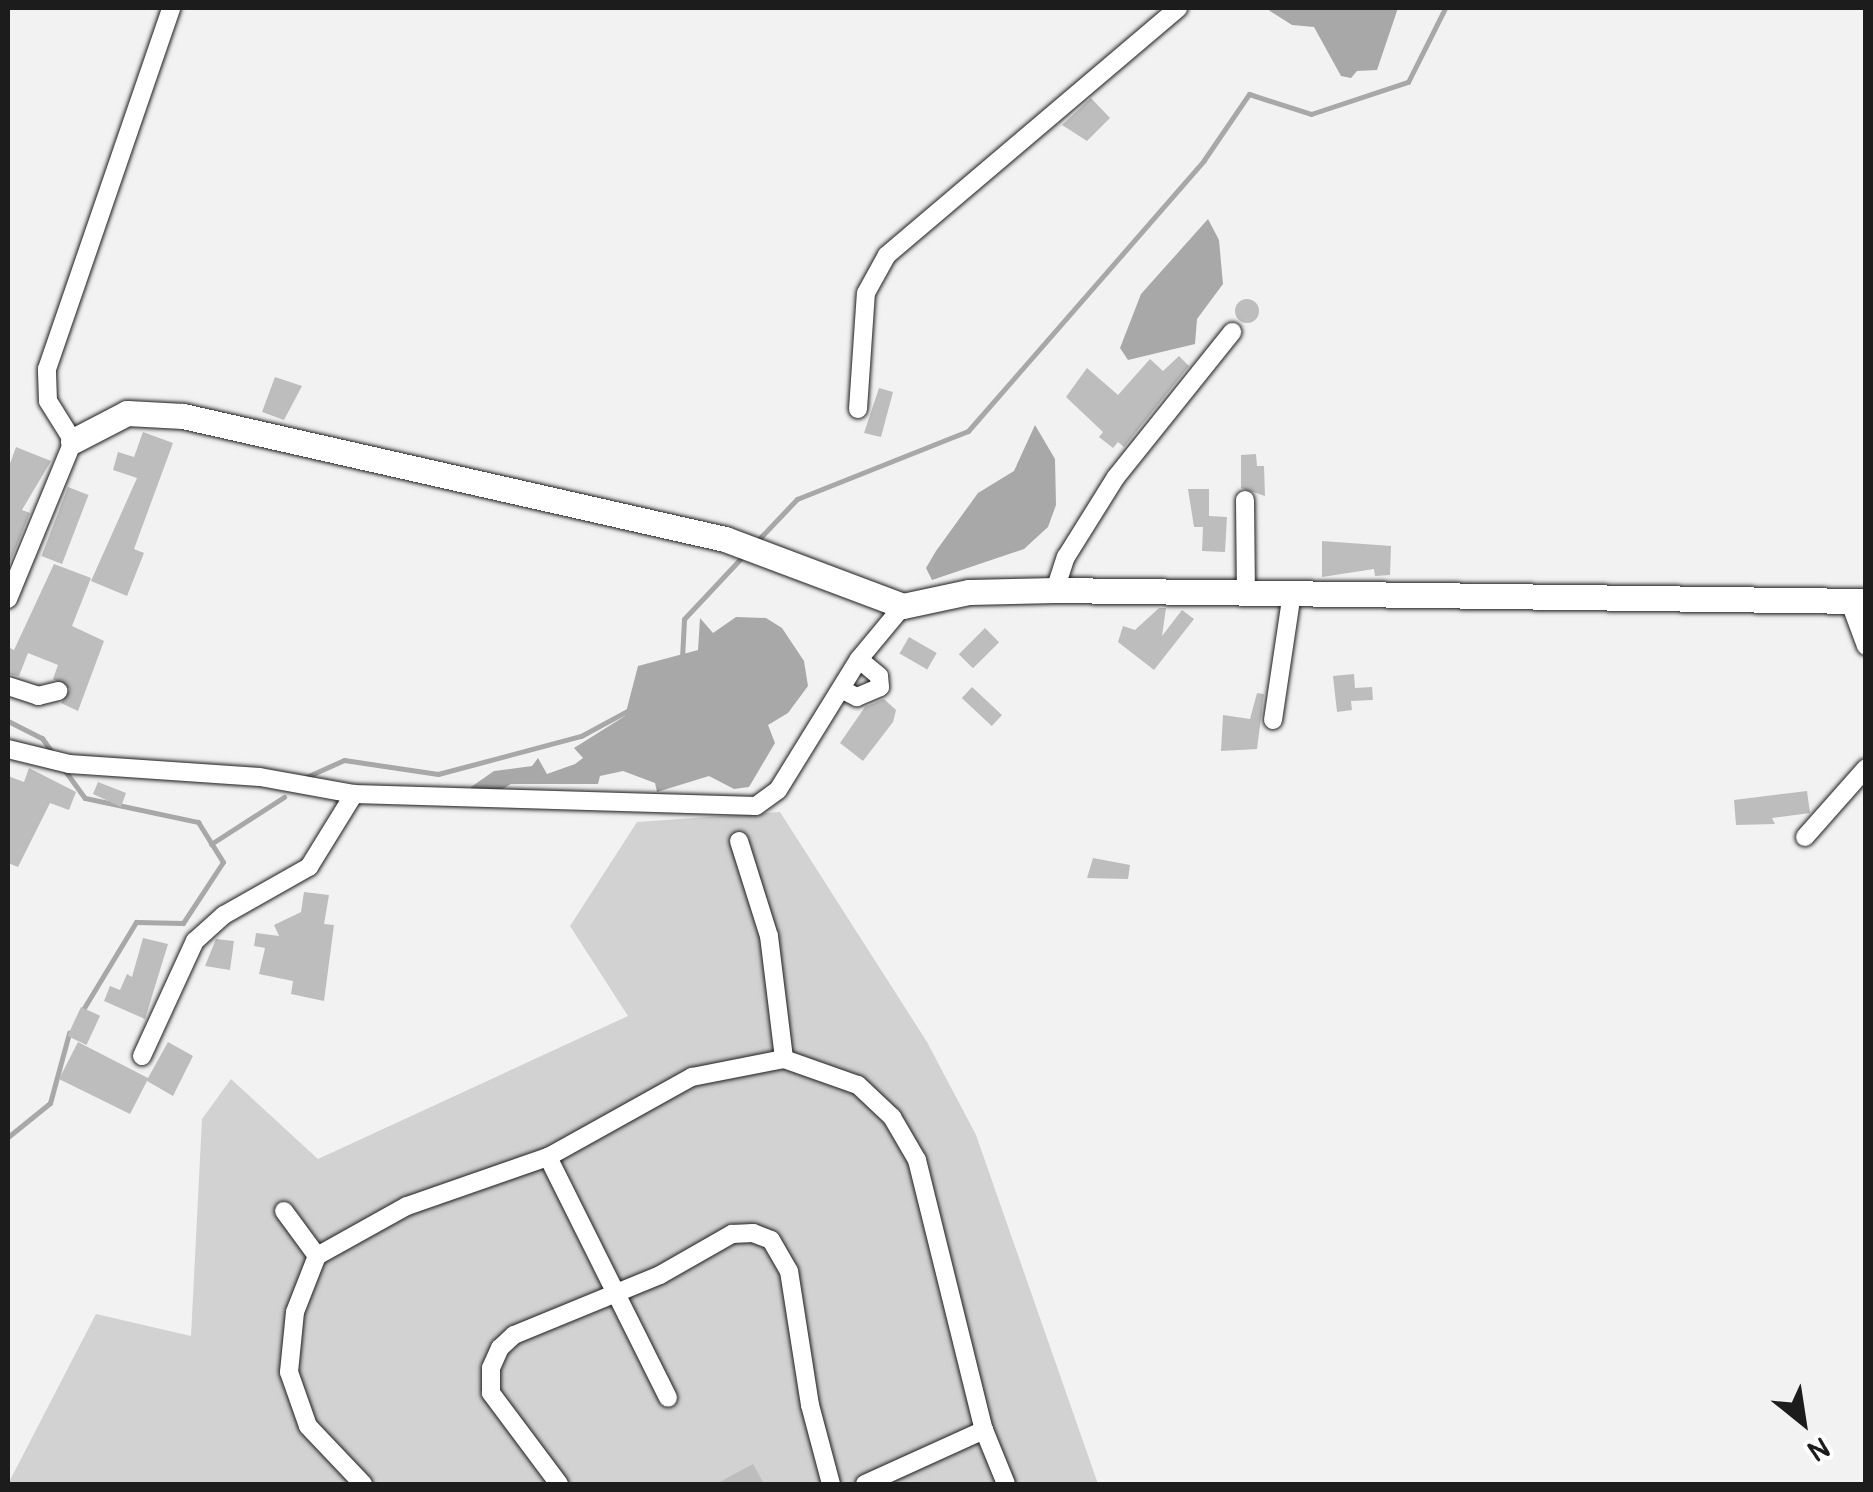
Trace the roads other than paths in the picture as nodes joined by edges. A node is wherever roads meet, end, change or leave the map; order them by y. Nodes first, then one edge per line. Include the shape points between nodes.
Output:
1 (171, 8) edge
2 (1178, 8) edge
3 (1232, 332) dead end
4 (858, 409) dead end
5 (72, 441) junction
6 (1244, 500) dead end
7 (1055, 590) junction
8 (1246, 592) junction
9 (1292, 593) junction
10 (8, 599) edge
11 (1857, 601) edge
12 (897, 603) junction
13 (1866, 646) edge
14 (859, 660) junction
15 (8, 686) edge
16 (841, 689) junction
17 (58, 691) dead end
18 (1273, 720) dead end
19 (8, 749) edge
20 (1866, 768) edge
21 (354, 794) junction
22 (1805, 837) dead end
23 (739, 840) dead end
24 (142, 1056) dead end
25 (784, 1059) junction
26 (548, 1157) junction
27 (284, 1211) dead end
28 (317, 1256) junction
29 (616, 1294) junction
30 (668, 1398) dead end
31 (984, 1430) junction
32 (362, 1484) edge
33 (559, 1484) edge
34 (831, 1484) edge
35 (865, 1484) edge
36 (1006, 1484) edge

1 - 5 street via 48,370 48,401
2 - 4 street via 886,254 866,292
3 - 7 street via 1116,477 1066,557
5 - 10 street
5 - 12 street via 127,413 183,416 760,550
6 - 8 street
7 - 8 street
7 - 12 street via 968,592
8 - 9 street
9 - 11 street
9 - 18 street
11 - 13 street
12 - 14 street
14 - 16 street
14 - 16 street via 879,676 880,687 857,697
15 - 17 street via 38,696
16 - 21 street via 778,790 756,806
19 - 21 street via 68,764 260,777
20 - 22 street
21 - 24 street via 309,866 224,915 195,941
23 - 25 street via 770,936
25 - 26 street via 692,1078
25 - 31 street via 858,1085 906,1138 924,1183
26 - 28 street via 407,1206
26 - 29 street
27 - 28 street
28 - 32 street via 296,1312 289,1372 308,1426
29 - 30 street
29 - 33 street via 514,1335 490,1368 501,1414
29 - 34 street via 732,1234 753,1232 771,1240 790,1271 810,1405
31 - 35 street
31 - 36 street

